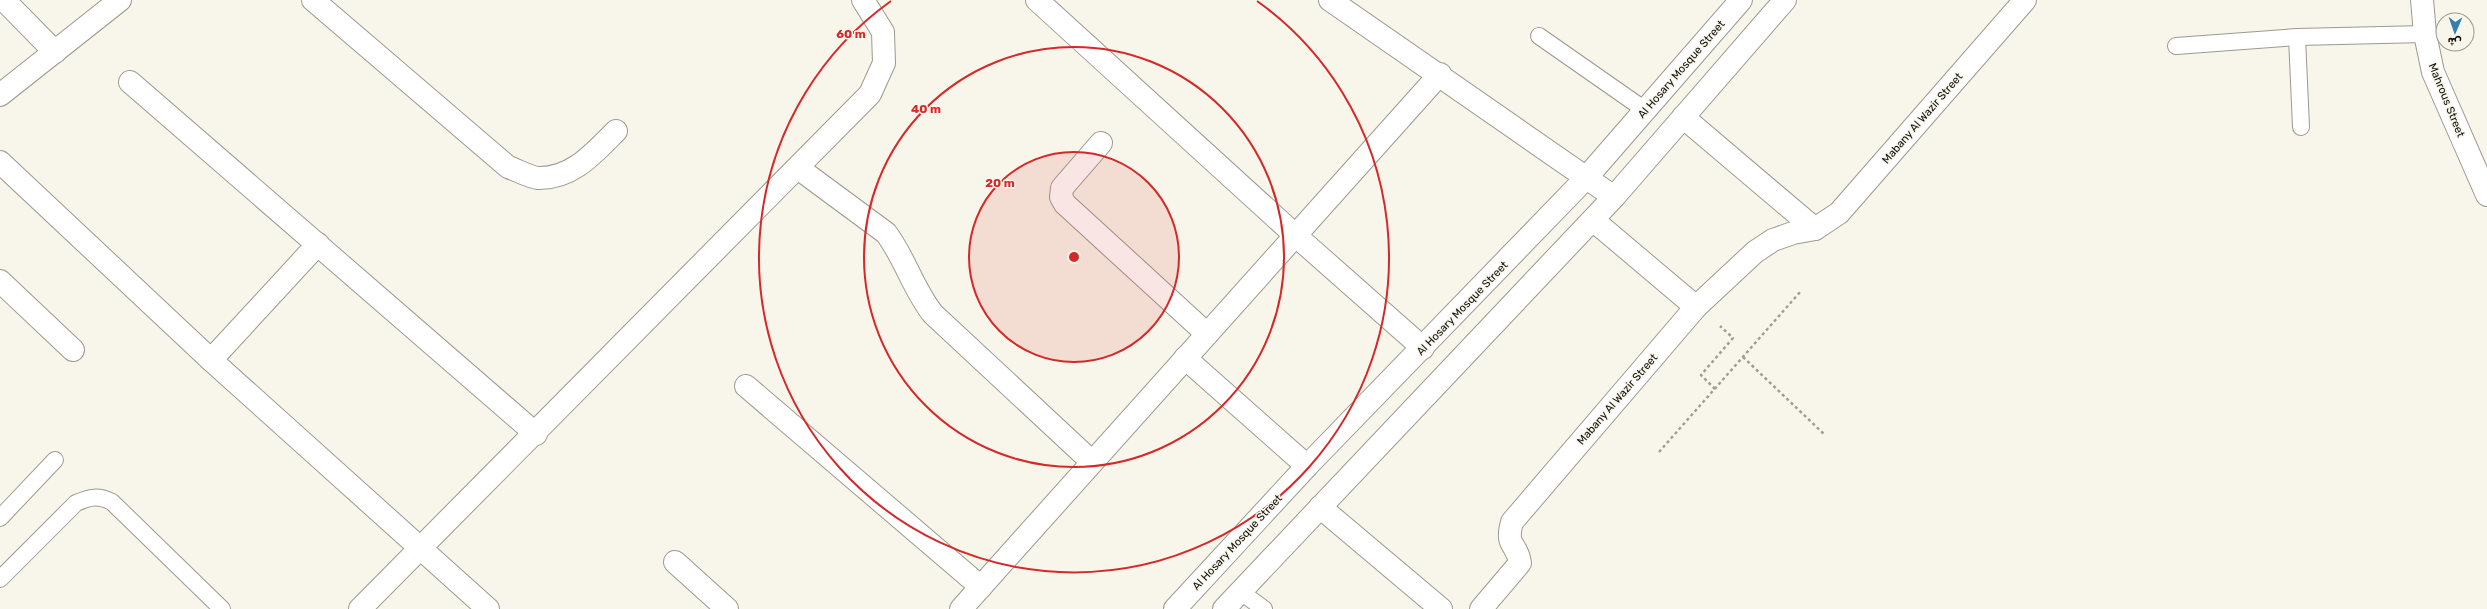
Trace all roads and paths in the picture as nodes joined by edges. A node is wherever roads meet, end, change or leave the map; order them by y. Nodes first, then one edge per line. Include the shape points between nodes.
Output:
1 (4, 0) edge
2 (120, 0) edge
3 (313, 0) edge
4 (1037, 0) edge
5 (1330, 0) edge
6 (1741, 0) edge
7 (1785, 0) edge
8 (2025, 0) edge
9 (2422, 0) edge
10 (870, 1) edge
11 (2425, 34) junction
12 (1539, 36) dead end
13 (2297, 37) junction
14 (2176, 46) dead end
15 (55, 52) junction
16 (1440, 74) junction
17 (130, 82) dead end
18 (0, 95) edge
19 (1645, 110) junction
20 (1683, 117) junction
21 (2301, 126) dead end
22 (616, 131) dead end
23 (1101, 143) dead end
24 (0, 162) edge
25 (798, 168) junction
26 (1586, 178) junction
27 (2487, 195) edge
28 (1614, 198) junction
29 (1593, 220) junction
30 (1815, 229) junction
31 (1295, 235) junction
32 (318, 244) junction
33 (0, 281) edge
34 (1802, 291) dead end
35 (1696, 307) junction
36 (1206, 334) junction
37 (1423, 348) junction
38 (73, 350) dead end
39 (1743, 357) junction
40 (1185, 358) junction
41 (211, 360) junction
42 (746, 386) dead end
43 (1716, 389) junction
44 (536, 434) junction
45 (1825, 435) dead end
46 (1659, 452) dead end
47 (55, 460) dead end
48 (1092, 462) junction
49 (1307, 466) junction
50 (1320, 507) junction
51 (0, 518) edge
52 (422, 549) junction
53 (675, 562) dead end
54 (0, 579) edge
55 (981, 587) junction
56 (1241, 592) junction
57 (222, 609) edge
58 (360, 609) edge
59 (488, 609) edge
60 (727, 609) edge
61 (961, 609) edge
62 (1175, 609) edge
63 (1224, 609) edge
64 (1264, 609) edge
65 (1441, 609) edge
66 (1481, 609) edge

1 - 15 street
2 - 15 street
3 - 22 street via 508,167 537,178 566,174 589,158
4 - 31 street
5 - 16 street
6 - 19 street, Al Hosary Mosque Street
7 - 20 street
8 - 30 street, Mabany Al Wazir Street via 1839,214
9 - 11 street, Mahrous Street
10 - 25 street via 883,32 884,63 870,94
11 - 13 lane
11 - 27 street, Mahrous Street via 2433,72
12 - 19 lane
13 - 14 lane
13 - 21 lane
15 - 18 street
16 - 26 street
16 - 31 street
17 - 32 street
19 - 26 street, Al Hosary Mosque Street
20 - 28 street
20 - 30 street
23 - 36 street via 1062,188 1061,197 1065,204
24 - 41 street
25 - 44 street
25 - 48 street via 886,233 922,300 933,314
26 - 28 street
26 - 37 street, Al Hosary Mosque Street
28 - 29 street
29 - 35 street
29 - 50 street
30 - 35 street, Mabany Al Wazir Street via 1773,240 1755,252
31 - 36 street
31 - 37 street
32 - 41 street
32 - 44 street
33 - 38 street
34 - 39 path
35 - 43 path via 1733,338 1701,375
35 - 66 street, Mabany Al Wazir Street via 1512,522 1510,544 1519,552 1520,563
36 - 40 street
37 - 49 street, Al Hosary Mosque Street
39 - 43 path
39 - 45 path
40 - 48 street
40 - 49 street
41 - 52 street
42 - 55 street
43 - 46 path
44 - 52 street
47 - 51 lane
48 - 55 street
49 - 62 street, Al Hosary Mosque Street
50 - 56 street
50 - 65 street
52 - 58 street
52 - 59 street
53 - 60 street
54 - 57 lane via 76,502 89,497 103,498 112,502
55 - 61 street
56 - 63 street
56 - 64 lane

